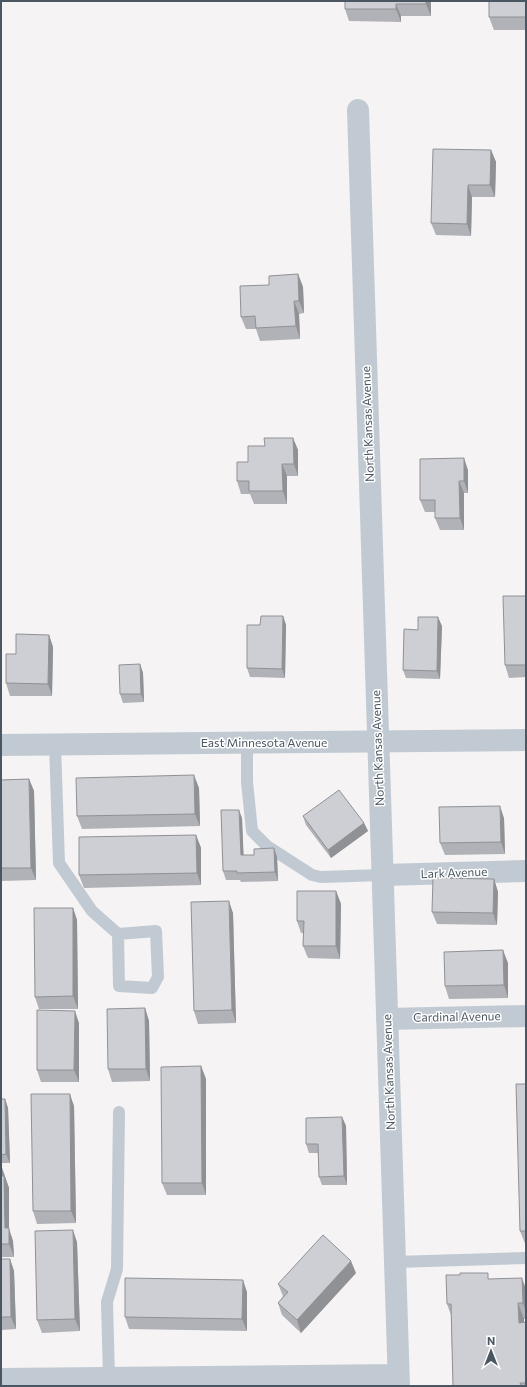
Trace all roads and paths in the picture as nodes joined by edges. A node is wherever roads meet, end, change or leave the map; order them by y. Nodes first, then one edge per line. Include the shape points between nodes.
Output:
1 (358, 110) dead end
2 (526, 740) edge
3 (247, 742) junction
4 (378, 742) junction
5 (1, 745) edge
6 (55, 745) junction
7 (526, 871) edge
8 (382, 875) junction
9 (118, 934) junction
10 (526, 1016) edge
11 (387, 1019) junction
12 (119, 1112) dead end
13 (526, 1258) edge
14 (395, 1262) junction
15 (109, 1378) junction
16 (1, 1379) edge
17 (398, 1380) edge

1 - 4 street, North Kansas Avenue
2 - 4 street, East Minnesota Avenue
3 - 4 street, East Minnesota Avenue
3 - 6 street, East Minnesota Avenue
3 - 8 lane via 247,782 252,831 267,846 312,875
4 - 8 street, North Kansas Avenue
5 - 6 street, East Minnesota Avenue
6 - 9 lane via 58,863 92,911
7 - 8 street, Lark Avenue
8 - 11 street, North Kansas Avenue
9 - 9 lane via 119,986 152,988 158,977 156,931
10 - 11 street, Cardinal Avenue
11 - 14 street, North Kansas Avenue
12 - 15 lane via 117,1269 107,1302
13 - 14 lane
14 - 17 street, North Kansas Avenue
15 - 16 street
15 - 17 street

